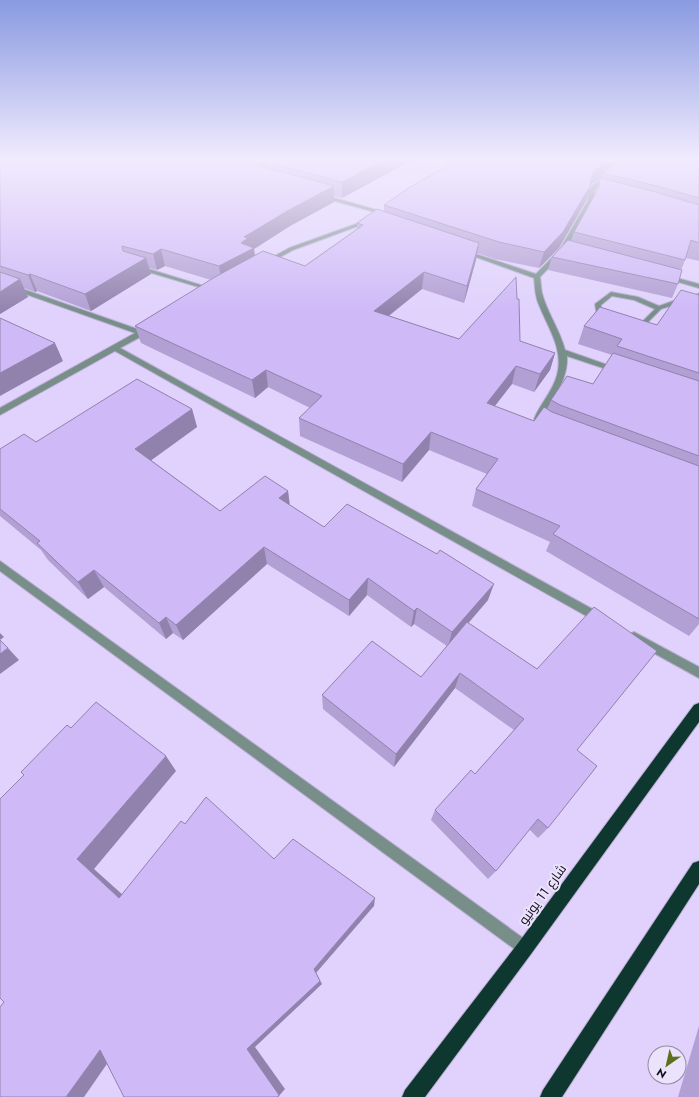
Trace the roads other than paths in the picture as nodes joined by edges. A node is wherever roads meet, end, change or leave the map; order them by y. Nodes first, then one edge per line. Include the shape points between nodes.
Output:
1 (374, 210) edge
2 (389, 210) edge
3 (586, 210) edge
4 (384, 213) junction
5 (371, 220) junction
6 (378, 222) edge
7 (462, 251) edge
8 (264, 264) edge
9 (130, 265) edge
10 (662, 276) edge
11 (537, 277) junction
12 (0, 283) edge
13 (222, 286) edge
14 (699, 286) edge
15 (216, 290) junction
16 (209, 294) edge
17 (699, 295) edge
18 (659, 308) junction
19 (613, 320) edge
20 (154, 325) edge
21 (628, 326) edge
22 (141, 333) junction
23 (114, 347) junction
24 (563, 352) junction
25 (624, 372) edge
26 (0, 411) edge
27 (550, 426) edge
28 (0, 565) edge
29 (608, 623) edge
30 (622, 631) edge
31 (699, 673) edge
32 (699, 710) edge
33 (699, 869) edge
34 (525, 948) junction
35 (412, 1097) edge
36 (550, 1097) edge

1 - 4 street
2 - 4 street
3 - 11 street via 566,251
4 - 5 street
5 - 6 street
5 - 8 street via 291,249
7 - 11 street
9 - 15 street
10 - 14 street
11 - 24 street via 539,295
12 - 22 street
13 - 15 street
15 - 16 street
17 - 18 street via 694,300 676,302
18 - 19 street via 636,298 611,294 598,304 599,315
18 - 21 street via 645,322
20 - 22 street
22 - 23 street
23 - 26 street
23 - 29 street
24 - 25 street
24 - 27 street via 561,377 542,407 538,419
28 - 34 street
30 - 31 street
32 - 34 highway, شارع 11 يونيو
33 - 36 highway
34 - 35 highway, شارع 11 يونيو

